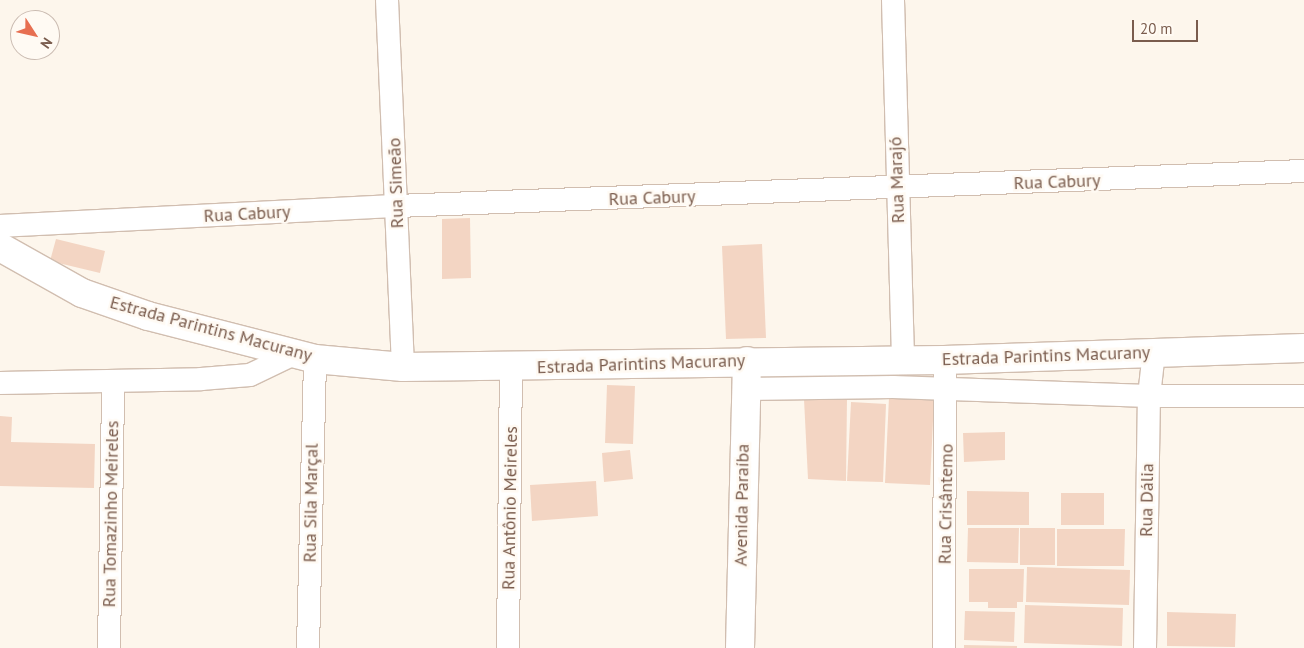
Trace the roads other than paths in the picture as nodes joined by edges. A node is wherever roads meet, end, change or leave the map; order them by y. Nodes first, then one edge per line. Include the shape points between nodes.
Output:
1 (387, 0) edge
2 (893, 0) edge
3 (1304, 171) edge
4 (897, 189) junction
5 (397, 206) junction
6 (0, 226) edge
7 (0, 247) edge
8 (1304, 348) edge
9 (1154, 352) junction
10 (304, 356) junction
11 (903, 360) junction
12 (944, 360) junction
13 (747, 362) junction
14 (403, 367) junction
15 (511, 368) junction
16 (113, 381) junction
17 (0, 383) edge
18 (745, 389) junction
19 (947, 389) junction
20 (1149, 396) junction
21 (1304, 396) edge
22 (109, 648) edge
23 (308, 648) edge
24 (508, 648) edge
25 (740, 648) edge
26 (944, 648) edge
27 (1145, 648) edge

1 - 5 street, Rua Simeão
2 - 4 street, Rua Marajó
3 - 4 street, Rua Cabury
4 - 5 street, Rua Cabury
4 - 11 street, Rua Marajó
5 - 6 street, Rua Cabury
5 - 14 street, Rua Simeão
7 - 10 street, Estrada Parintins Macurany via 82,293 148,316
8 - 9 street, Estrada Parintins Macurany
9 - 12 street, Estrada Parintins Macurany
9 - 20 street, Rua Dália
10 - 14 street, Estrada Parintins Macurany
10 - 16 street via 250,375
10 - 23 street, Rua Sila Marçal
11 - 12 street, Estrada Parintins Macurany
11 - 13 street, Estrada Parintins Macurany
12 - 19 street, Rua Crisântemo
13 - 15 street, Estrada Parintins Macurany
13 - 18 street, Avenida Paraíba
14 - 15 street, Estrada Parintins Macurany
15 - 24 street, Rua Antônio Meireles
16 - 17 street
16 - 22 street, Rua Tomazinho Meireles
18 - 19 street, Estrada Parintins Macurany
18 - 25 street, Avenida Paraíba
19 - 20 street, Estrada Parintins Macurany
19 - 26 street, Rua Crisântemo
20 - 21 street, Estrada Parintins Macurany
20 - 27 street, Rua Dália

